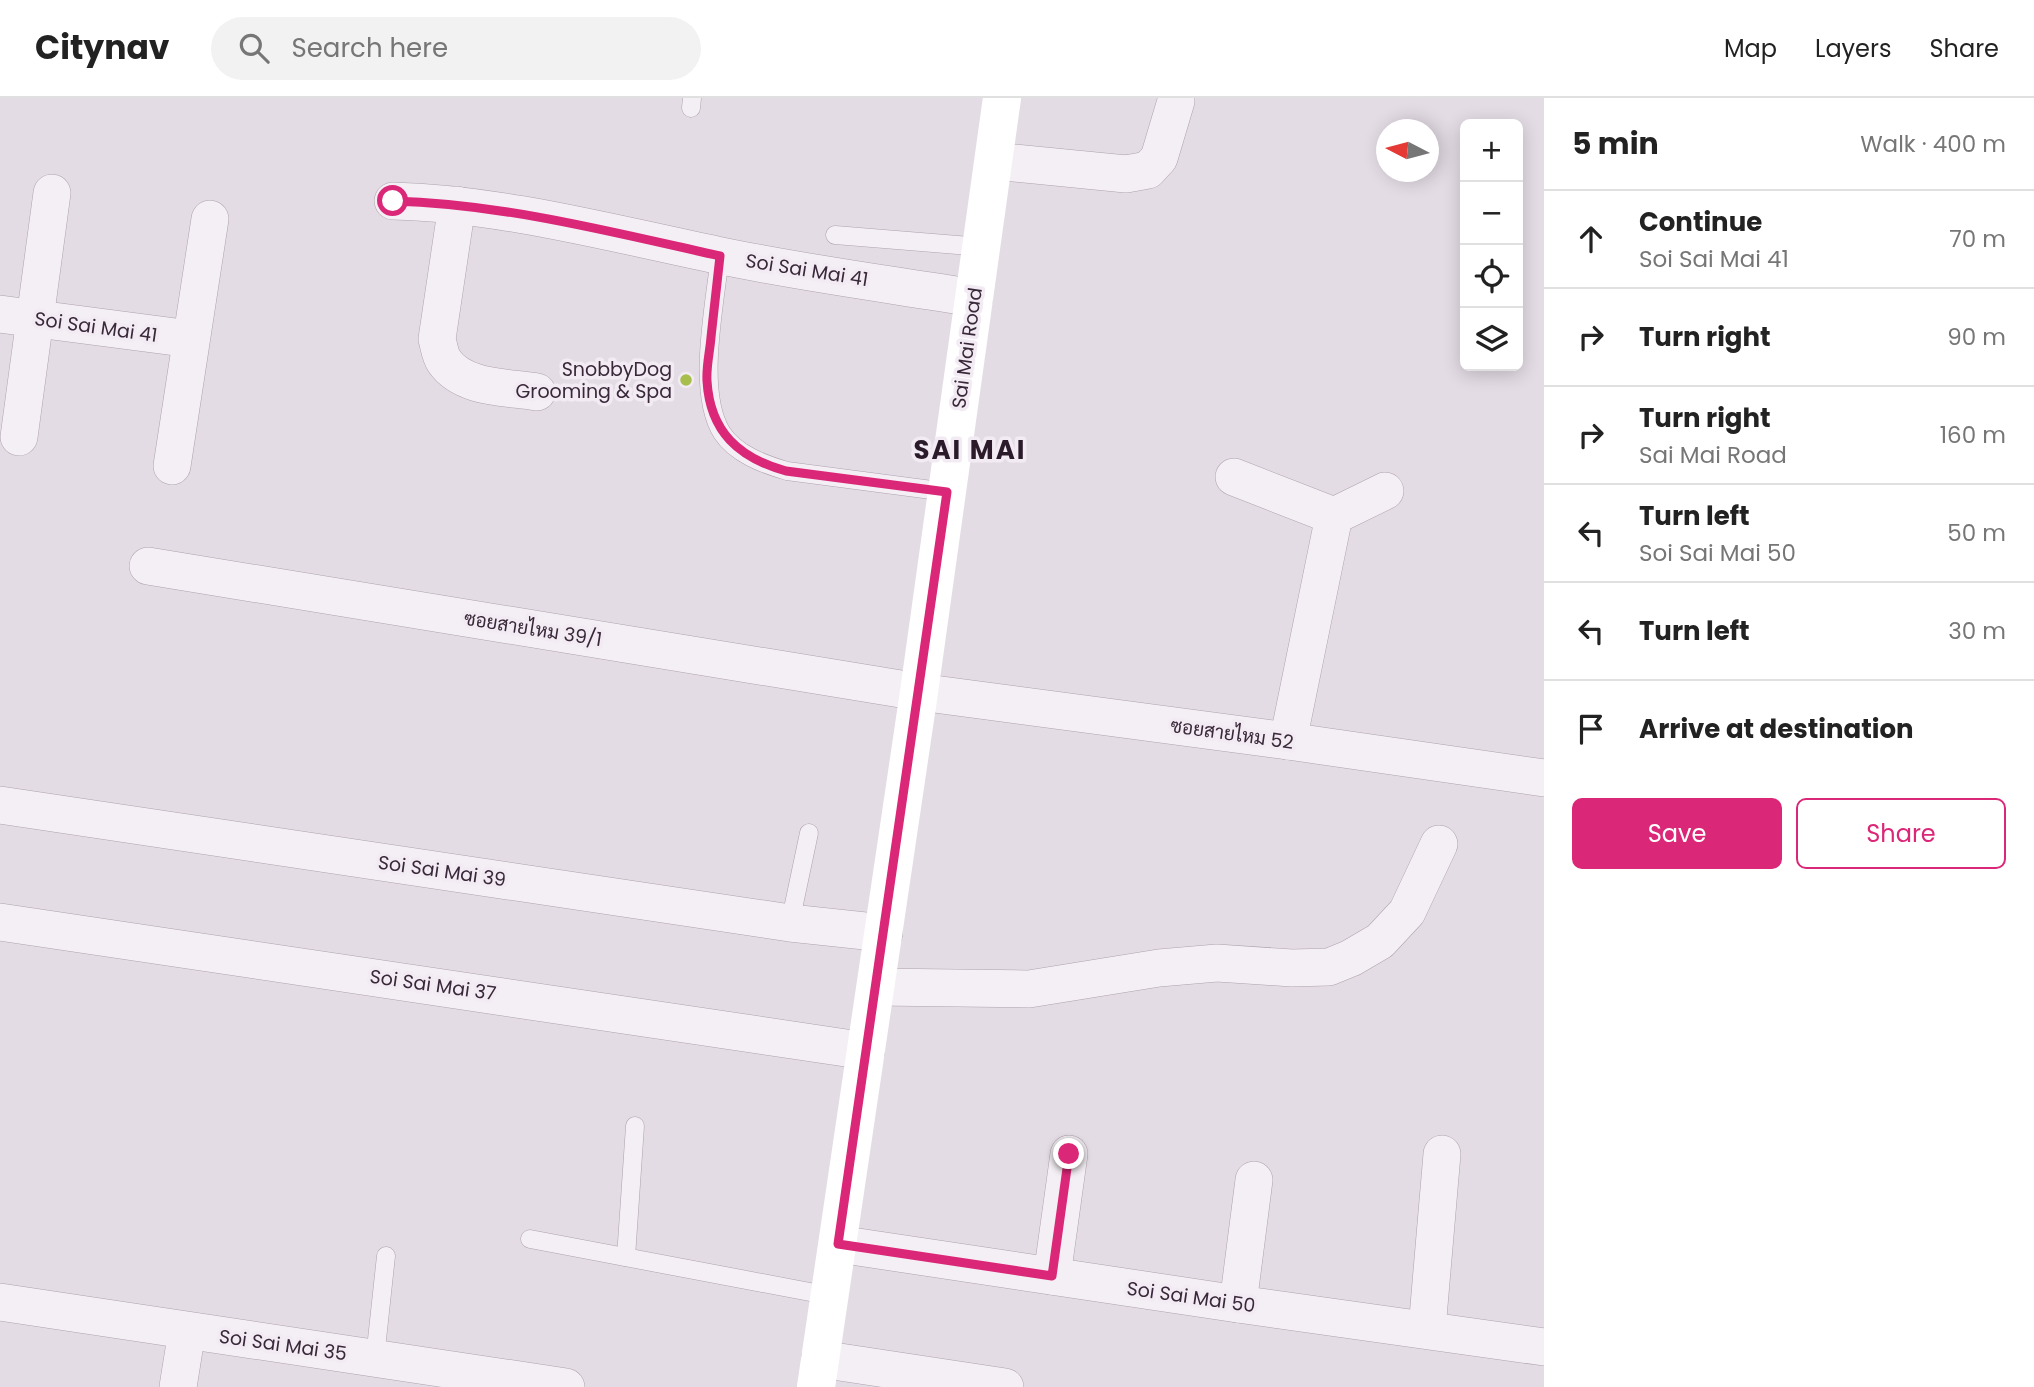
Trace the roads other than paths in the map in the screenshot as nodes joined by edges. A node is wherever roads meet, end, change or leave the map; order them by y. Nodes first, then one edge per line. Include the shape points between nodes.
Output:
1 (1002, 98) edge
2 (1176, 101) dead end
3 (994, 161) junction
4 (52, 193) dead end
5 (393, 201) dead end
6 (457, 205) junction
7 (210, 219) dead end
8 (835, 235) dead end
9 (982, 247) junction
10 (720, 256) junction
11 (974, 298) junction
12 (17, 316) edge
13 (191, 340) junction
14 (537, 391) dead end
15 (19, 437) dead end
16 (172, 466) dead end
17 (1234, 477) dead end
18 (1385, 491) dead end
19 (947, 492) junction
20 (1334, 516) junction
21 (148, 566) dead end
22 (919, 692) junction
23 (1288, 741) junction
24 (1544, 778) edge
25 (0, 805) edge
26 (809, 833) dead end
27 (1439, 844) dead end
28 (0, 922) edge
29 (790, 923) junction
30 (884, 933) junction
31 (876, 987) junction
32 (866, 1051) junction
33 (635, 1126) dead end
34 (1069, 1154) dead end
35 (1442, 1154) dead end
36 (1254, 1180) dead end
37 (530, 1239) dead end
38 (838, 1244) junction
39 (386, 1256) dead end
40 (626, 1257) junction
41 (1052, 1276) junction
42 (831, 1296) junction
43 (0, 1302) edge
44 (1238, 1304) junction
45 (1427, 1329) junction
46 (187, 1331) junction
47 (1544, 1347) edge
48 (375, 1358) junction
49 (818, 1373) edge
50 (178, 1387) edge
51 (566, 1387) edge
52 (1005, 1387) edge

1 - 3 main road, Sai Mai Road
2 - 3 street via 1159,158 1148,170 1126,174
3 - 9 main road, Sai Mai Road
4 - 12 street
5 - 6 street, Soi Sai Mai 41
6 - 10 street, Soi Sai Mai 41
6 - 14 street via 438,339 443,360 458,375 476,383
7 - 13 street
8 - 9 lane
9 - 11 main road, Sai Mai Road
10 - 11 street, Soi Sai Mai 41
10 - 19 lane via 707,379 711,407 723,433 762,464 786,471
11 - 19 main road, Sai Mai Road
12 - 13 street, Soi Sai Mai 41
12 - 15 street
13 - 16 street
17 - 20 street
18 - 20 street
19 - 22 main road, Sai Mai Road
20 - 23 street
21 - 22 street, ซอยสายไหม 39/1
22 - 23 street, ซอยสายไหม 52
22 - 30 main road, Sai Mai Road
23 - 24 street, ซอยสายไหม 52
25 - 29 street, Soi Sai Mai 39
26 - 29 lane
27 - 31 street via 1408,912 1380,941 1329,967 1217,963 1029,989
28 - 32 street, Soi Sai Mai 37
29 - 30 street, Soi Sai Mai 39
30 - 31 main road, Sai Mai Road
31 - 32 main road, Sai Mai Road
32 - 38 main road, Sai Mai Road
33 - 40 lane
34 - 41 street
35 - 45 street
36 - 44 street
37 - 40 lane
38 - 41 street, Soi Sai Mai 50
38 - 42 main road, Sai Mai Road
39 - 48 lane
40 - 42 lane
41 - 44 street, Soi Sai Mai 50
42 - 49 main road, Sai Mai Road
43 - 46 street, Soi Sai Mai 35
44 - 45 street, Soi Sai Mai 50
45 - 47 street, Soi Sai Mai 50
46 - 48 street, Soi Sai Mai 35
46 - 50 street
48 - 51 street, Soi Sai Mai 35
49 - 52 street

